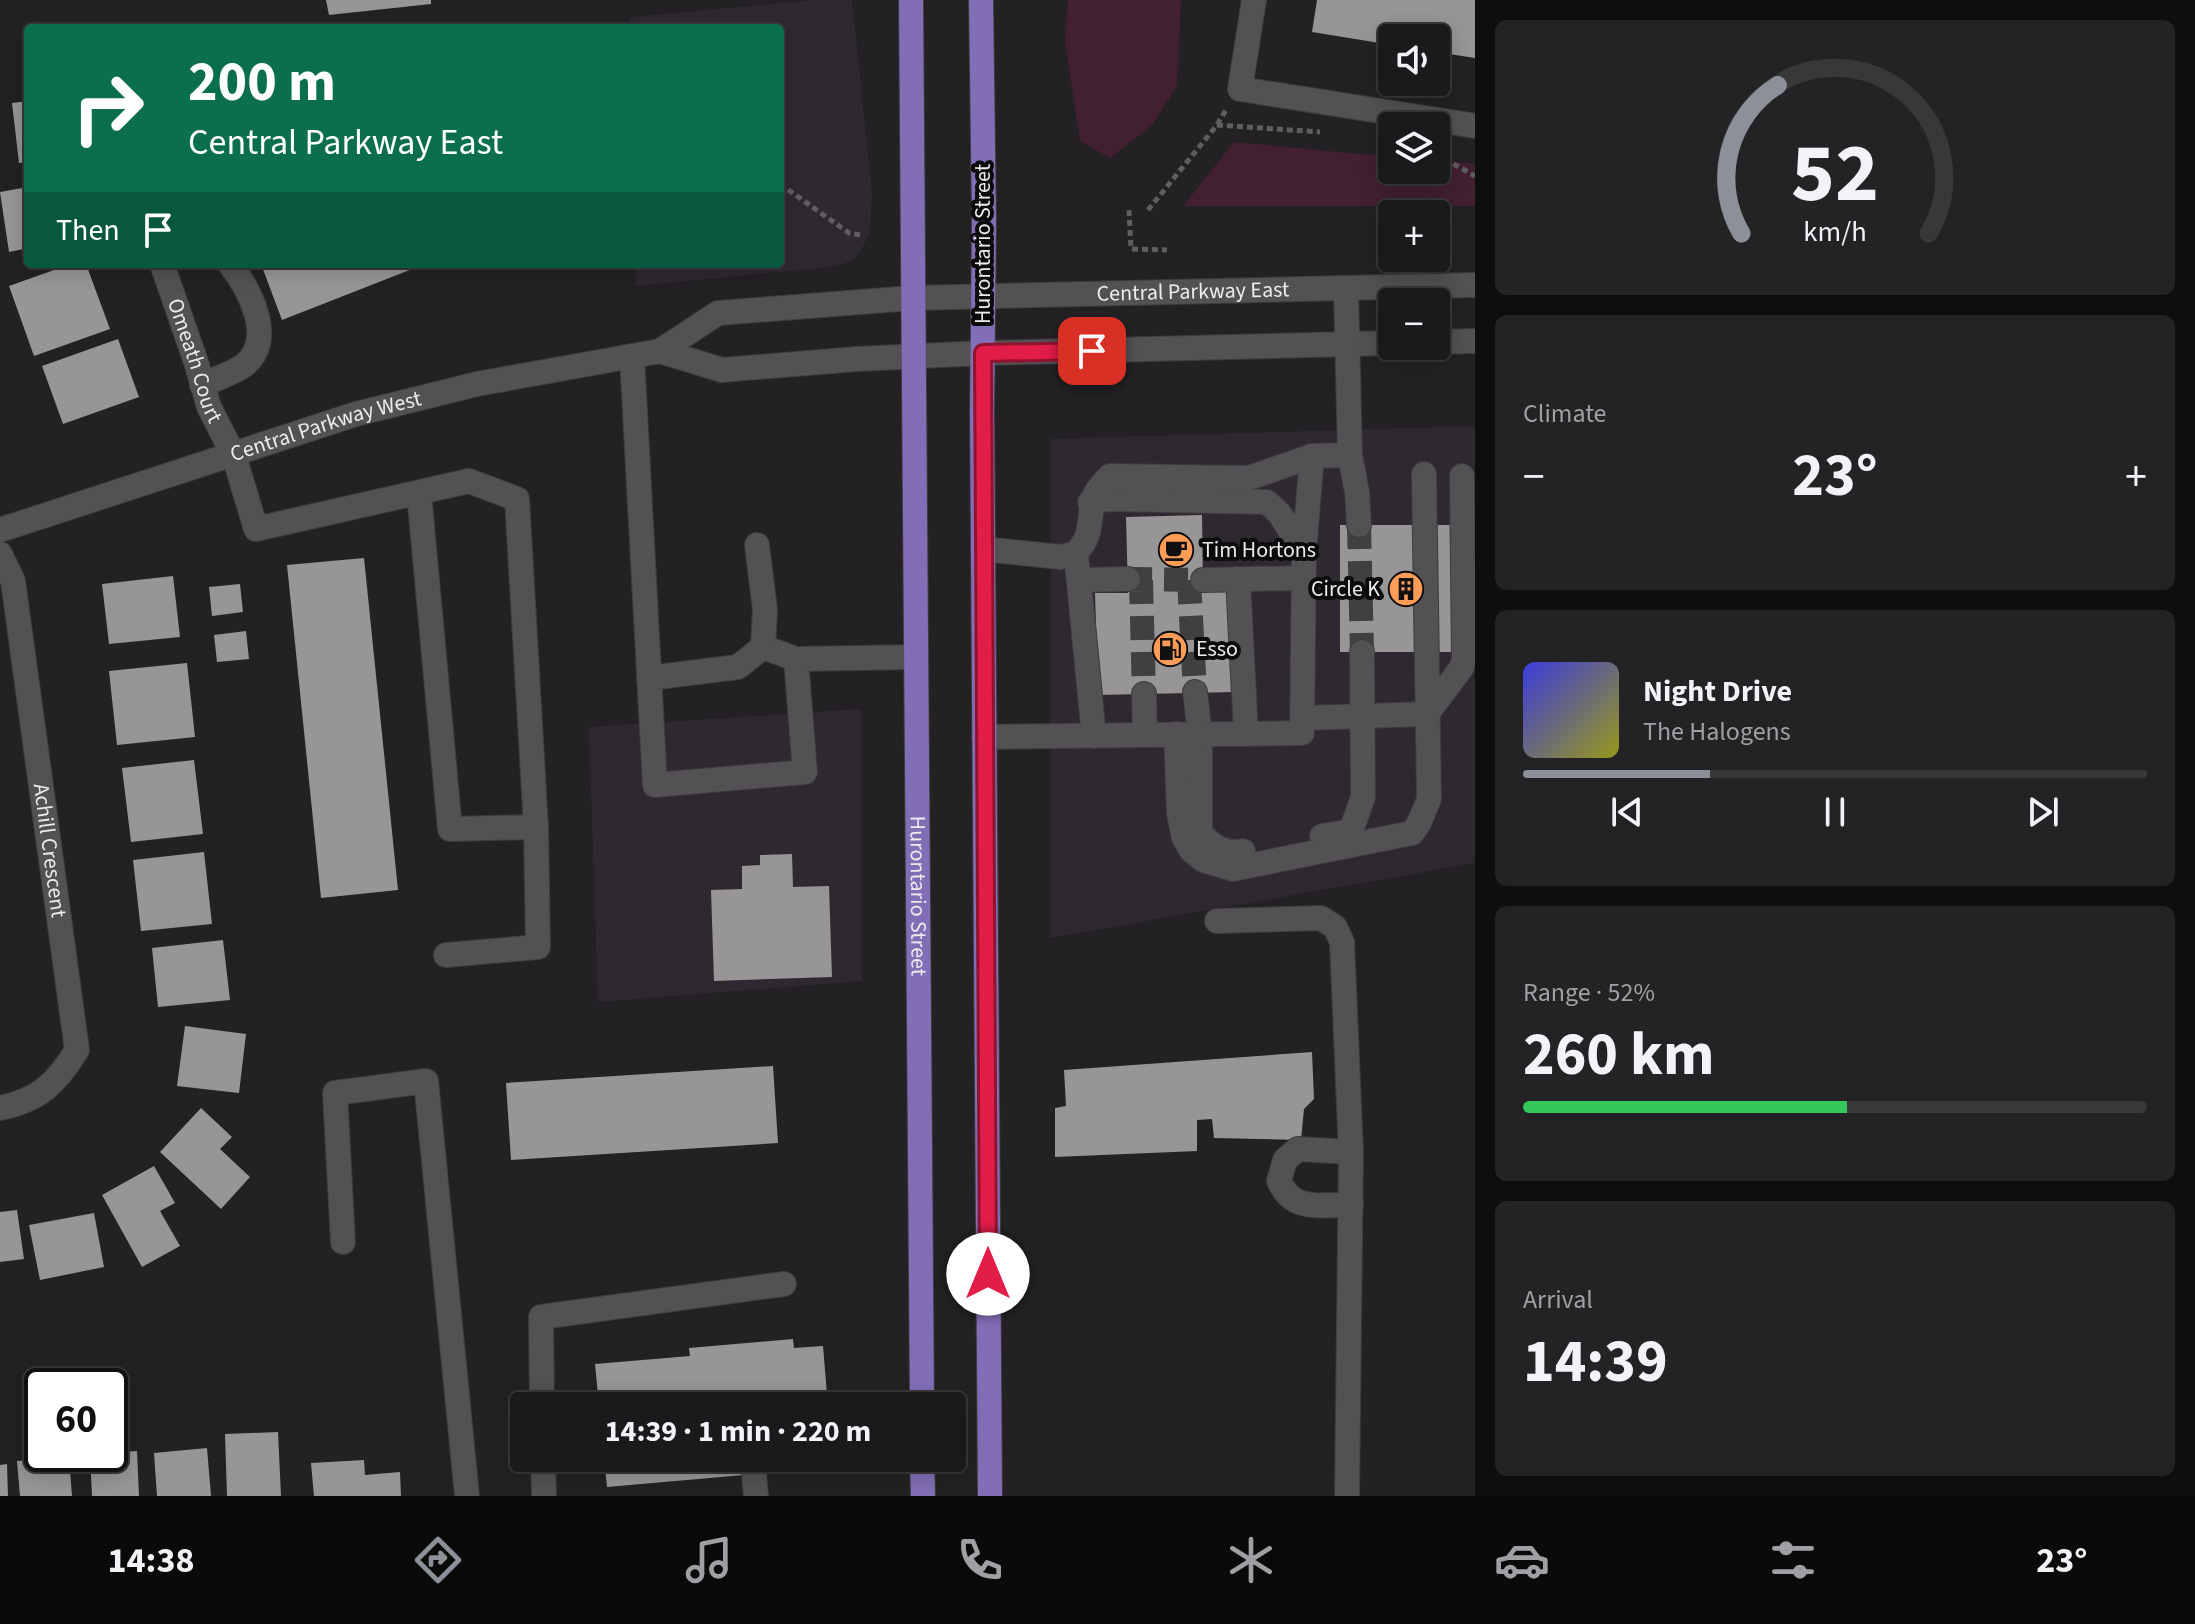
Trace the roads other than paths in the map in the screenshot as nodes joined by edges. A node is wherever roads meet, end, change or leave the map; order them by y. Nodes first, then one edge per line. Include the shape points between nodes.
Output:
1 (911, 0) edge
2 (981, 0) edge
3 (1254, 0) edge
4 (1475, 126) edge
5 (170, 268) edge
6 (233, 268) edge
7 (1475, 285) edge
8 (1346, 289) junction
9 (982, 296) junction
10 (912, 298) junction
11 (1475, 341) edge
12 (1450, 342) edge
13 (1378, 343) edge
14 (1346, 344) junction
15 (660, 351) junction
16 (983, 353) junction
17 (632, 356) junction
18 (912, 356) junction
19 (202, 385) junction
20 (1350, 455) junction
21 (234, 456) junction
22 (1312, 456) junction
23 (1424, 474) dead end
24 (1462, 476) dead end
25 (419, 493) junction
26 (1090, 502) junction
27 (1359, 525) tunnel mouth
28 (0, 530) edge
29 (757, 545) dead end
30 (983, 549) junction
31 (1304, 552) junction
32 (1076, 553) junction
33 (0, 554) edge
34 (1303, 578) junction
35 (1128, 579) tunnel mouth
36 (1238, 579) junction
37 (1079, 580) junction
38 (1203, 580) tunnel mouth
39 (763, 647) junction
40 (1362, 652) tunnel mouth
41 (915, 657) junction
42 (796, 659) junction
43 (649, 678) junction
44 (1195, 692) tunnel mouth
45 (1144, 694) tunnel mouth
46 (1427, 714) junction
47 (1362, 715) junction
48 (1303, 718) junction
49 (1188, 734) junction
50 (1246, 734) junction
51 (1145, 735) junction
52 (1094, 736) junction
53 (984, 737) junction
54 (536, 827) junction
55 (1217, 921) dead end
56 (446, 955) dead end
57 (0, 1108) edge
58 (1351, 1152) junction
59 (1351, 1205) junction
60 (343, 1242) dead end
61 (784, 1284) dead end
62 (542, 1392) edge
63 (922, 1392) edge
64 (543, 1472) edge
65 (922, 1472) edge
66 (467, 1496) edge
67 (544, 1496) edge
68 (923, 1496) edge
69 (990, 1496) edge
70 (1347, 1496) edge

1 - 10 main road, Hurontario Street
2 - 9 main road, Hurontario Street
3 - 4 street via 1240,89
5 - 19 street, Omeath Court
6 - 19 street via 243,280 260,341 242,367
7 - 8 street, Central Parkway East
8 - 9 street, Central Parkway East
8 - 14 street
9 - 10 street, Central Parkway East
9 - 16 main road, Hurontario Street
10 - 15 street, Central Parkway West via 718,313
10 - 18 main road, Hurontario Street
11 - 12 street
13 - 14 street
14 - 16 street
14 - 20 street
15 - 17 street, Central Parkway West
15 - 18 street, Central Parkway West via 722,370
16 - 18 street
16 - 30 main road, Hurontario Street
17 - 21 street, Central Parkway West via 477,384 356,414
17 - 43 street
18 - 41 main road, Hurontario Street
19 - 21 street, Omeath Court
20 - 22 street
20 - 27 street
21 - 25 street, Omeath Court via 256,529
21 - 28 street, Central Parkway West
22 - 26 street via 1249,478 1110,476
22 - 31 street
23 - 46 street
24 - 46 street via 1464,659
25 - 54 street via 450,829
25 - 54 street via 469,481 517,499
26 - 31 street via 1267,502
26 - 32 street via 1087,537
29 - 39 street via 765,610
30 - 32 street via 1061,557
30 - 53 main road, Hurontario Street
31 - 34 street
32 - 37 street
33 - 57 street, Achill Crescent via 13,581 77,1050 62,1075 36,1098
34 - 36 street
34 - 48 street
35 - 37 street
36 - 38 street
36 - 50 street
37 - 52 street
39 - 42 street
39 - 43 street via 738,667
40 - 47 street
41 - 42 street
41 - 63 main road, Hurontario Street
42 - 43 street via 805,772 655,785
44 - 49 street
45 - 51 street
46 - 47 street
46 - 49 street via 1429,799 1412,833 1233,869 1203,860 1184,838 1179,814
47 - 48 street
47 - 49 street via 1363,797 1351,831 1232,853 1200,833
48 - 50 street via 1302,733
49 - 50 street
49 - 51 street
51 - 52 street
52 - 53 street
53 - 69 main road, Hurontario Street
54 - 56 street via 538,947
55 - 58 street via 1321,918 1340,934
58 - 59 street
58 - 59 street via 1298,1149 1285,1160 1279,1181 1295,1204
59 - 70 street
60 - 66 street via 335,1093 426,1081
61 - 62 street via 541,1317
64 - 67 street
65 - 68 main road

